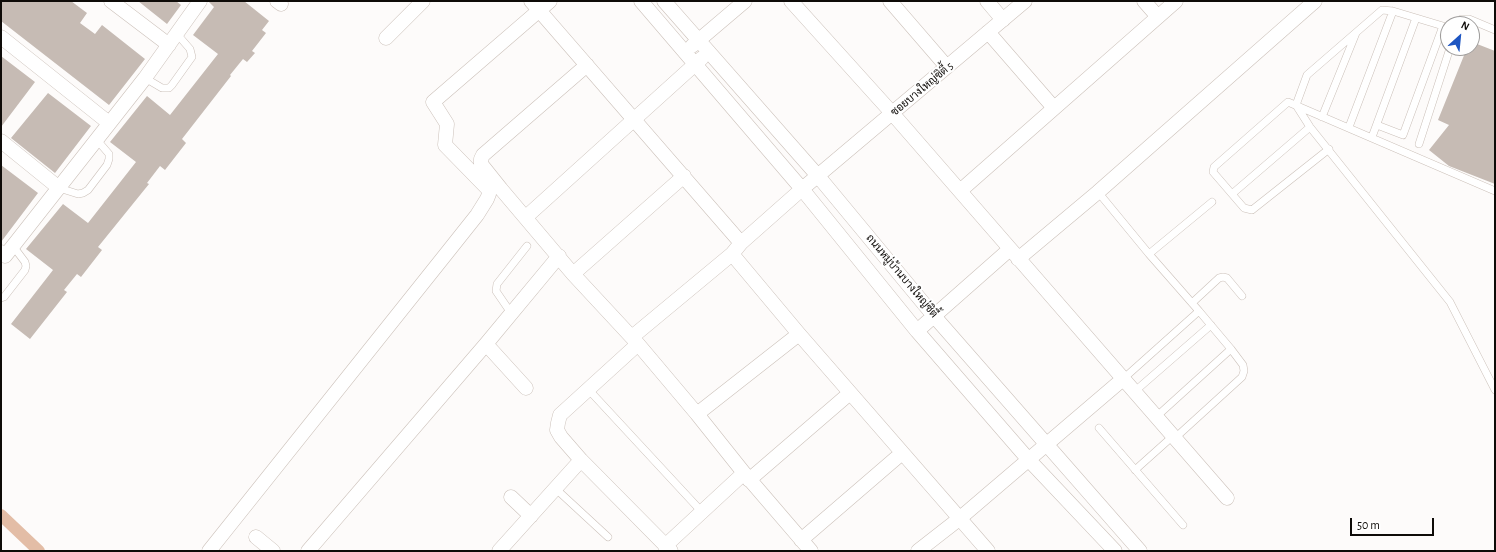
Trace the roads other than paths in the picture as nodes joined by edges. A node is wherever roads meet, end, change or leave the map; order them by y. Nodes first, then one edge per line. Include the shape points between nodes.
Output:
1 (111, 1) edge
2 (200, 1) edge
3 (423, 1) edge
4 (550, 1) edge
5 (640, 1) edge
6 (664, 1) edge
7 (745, 1) edge
8 (791, 1) edge
9 (890, 1) edge
10 (987, 1) edge
11 (1025, 1) edge
12 (1144, 1) edge
13 (1176, 1) edge
14 (1315, 1) edge
15 (535, 6) edge
16 (1393, 11) junction
17 (1158, 17) junction
18 (1416, 18) junction
19 (1003, 20) junction
20 (1480, 24) edge
21 (1495, 30) edge
22 (988, 32) junction
23 (1357, 32) junction
24 (1, 37) edge
25 (386, 38) dead end
26 (173, 39) junction
27 (699, 41) junction
28 (685, 52) junction
29 (709, 53) junction
30 (1447, 56) edge
31 (695, 64) junction
32 (587, 65) junction
33 (947, 67) junction
34 (145, 78) junction
35 (1296, 105) junction
36 (1054, 108) junction
37 (892, 114) junction
38 (1322, 117) junction
39 (634, 120) junction
40 (109, 123) junction
41 (1377, 125) junction
42 (1310, 127) junction
43 (1349, 127) junction
44 (1372, 137) junction
45 (97, 140) junction
46 (1, 141) edge
47 (1419, 144) dead end
48 (1329, 150) junction
49 (684, 176) junction
50 (818, 176) junction
51 (60, 188) junction
52 (802, 189) junction
53 (1495, 191) edge
54 (960, 192) junction
55 (1098, 192) junction
56 (1232, 194) junction
57 (1212, 202) dead end
58 (526, 218) junction
59 (741, 243) junction
60 (527, 246) dead end
61 (5, 254) edge
62 (732, 254) junction
63 (1014, 254) junction
64 (1149, 254) junction
65 (559, 256) junction
66 (573, 274) junction
67 (1242, 296) dead end
68 (1, 298) edge
69 (1192, 303) junction
70 (1199, 311) junction
71 (511, 313) junction
72 (934, 316) junction
73 (1211, 325) junction
74 (917, 331) junction
75 (799, 334) junction
76 (635, 341) junction
77 (486, 344) junction
78 (1231, 349) junction
79 (1123, 379) junction
80 (526, 388) dead end
81 (588, 389) junction
82 (1495, 390) edge
83 (1134, 392) junction
84 (850, 393) junction
85 (698, 414) junction
86 (1156, 417) junction
87 (1099, 428) dead end
88 (1174, 437) junction
89 (1045, 444) junction
90 (902, 453) junction
91 (1028, 459) junction
92 (581, 460) junction
93 (1136, 470) junction
94 (746, 477) junction
95 (556, 489) junction
96 (511, 497) dead end
97 (1227, 498) dead end
98 (702, 512) junction
99 (531, 516) junction
100 (959, 519) junction
101 (1183, 525) dead end
102 (256, 537) dead end
103 (608, 537) dead end
104 (801, 540) junction
105 (668, 548) edge
106 (209, 551) edge
107 (273, 551) edge
108 (308, 551) edge
109 (499, 551) edge
110 (811, 551) edge
111 (918, 551) edge
112 (988, 551) edge
113 (1115, 551) edge
114 (1140, 551) edge

1 - 26 street
2 - 26 street
3 - 25 street
4 - 15 street
5 - 28 street, ถนนหมู่บ้านบางใหญ่ซิตี้
6 - 27 street, ถนนหมู่บ้านบางใหญ่ซิตี้
7 - 27 street
8 - 37 street
9 - 33 street
10 - 19 street
11 - 19 street, ซอยบางใหญ่ซิตี้ 5
12 - 17 street
13 - 17 street
14 - 55 street
15 - 32 street
15 - 106 street via 433,102 447,124 445,145 488,189 487,199 477,215
16 - 18 lane
16 - 23 lane via 1382,10
16 - 43 lane
17 - 36 street
18 - 41 lane
18 - 41 lane via 1443,26 1403,135
19 - 22 street, ซอยบางใหญ่ซิตี้ 5
20 - 21 lane
22 - 33 street, ซอยบางใหญ่ซิตี้ 5
22 - 36 street
23 - 35 lane via 1307,75
23 - 38 lane
24 - 40 street
26 - 34 street
26 - 34 lane via 190,49 192,57 172,85 169,88 162,88
27 - 28 street
27 - 29 street, ถนนหมู่บ้านบางใหญ่ซิตี้
28 - 31 street, ถนนหมู่บ้านบางใหญ่ซิตี้
29 - 31 street
29 - 50 street, ถนนหมู่บ้านบางใหญ่ซิตี้
30 - 47 lane
31 - 39 street
31 - 52 street, ถนนหมู่บ้านบางใหญ่ซิตี้
32 - 39 street
32 - 58 street via 497,142 481,159 483,168
33 - 37 street, ซอยบางใหญ่ซิตี้ 5
34 - 40 street
35 - 38 lane
35 - 42 lane
35 - 56 lane via 1288,102 1214,167 1213,172
36 - 54 street
37 - 50 street, ซอยบางใหญ่ซิตี้ 5
37 - 54 street
38 - 43 lane
39 - 49 street
39 - 58 street
40 - 45 street
41 - 44 lane
42 - 48 lane
42 - 56 lane
43 - 44 lane
44 - 53 lane
45 - 51 street
45 - 51 lane via 109,154 109,159 88,190 78,194
46 - 51 street
48 - 56 lane via 1252,210 1244,208
48 - 82 lane via 1450,302
49 - 59 street
49 - 66 street
50 - 52 street, ซอยบางใหญ่ซิตี้ 5
50 - 72 street, ถนนหมู่บ้านบางใหญ่ซิตี้
51 - 61 street
52 - 59 street, ซอยบางใหญ่ซิตี้ 5
52 - 74 street, ถนนหมู่บ้านบางใหญ่ซิตี้
54 - 63 street
55 - 63 street
55 - 64 lane
57 - 64 lane
58 - 65 street
59 - 62 street, ซอยบางใหญ่ซิตี้ 5
60 - 71 lane via 497,284 496,291
61 - 68 lane via 25,262 26,266
62 - 75 street
62 - 76 street, ซอยบางใหญ่ซิตี้ 5
63 - 72 street
63 - 79 street
64 - 69 lane
65 - 66 street
65 - 71 street
66 - 76 street
67 - 69 lane via 1228,278 1223,277
69 - 70 lane
70 - 73 lane
70 - 79 lane
71 - 77 street
72 - 74 street
72 - 89 street, ถนนหมู่บ้านบางใหญ่ซิตี้
73 - 78 lane
73 - 83 lane
74 - 91 street, ถนนหมู่บ้านบางใหญ่ซิตี้
75 - 84 street
75 - 85 street
76 - 81 street, ซอยบางใหญ่ซิตี้ 5
76 - 85 street
77 - 80 street
77 - 108 street
78 - 86 lane
78 - 88 lane via 1243,365 1242,377
79 - 83 street
79 - 89 street
81 - 92 street, ซอยบางใหญ่ซิตี้ 5 via 560,415 557,430
81 - 98 lane
83 - 86 street
84 - 90 street
84 - 94 street
85 - 94 street
86 - 88 street
87 - 93 lane
88 - 93 lane
88 - 97 street
89 - 91 street
89 - 114 street, ถนนหมู่บ้านบางใหญ่ซิตี้
90 - 100 street
90 - 104 street
91 - 100 street
91 - 113 street, ถนนหมู่บ้านบางใหญ่ซิตี้
92 - 95 street
92 - 105 street, ซอยบางใหญ่ซิตี้ 5
93 - 101 lane
94 - 98 street
94 - 104 street
95 - 99 street
95 - 103 lane
96 - 99 street
98 - 105 street
99 - 109 street
100 - 111 street
100 - 112 street
102 - 107 street
104 - 110 street

